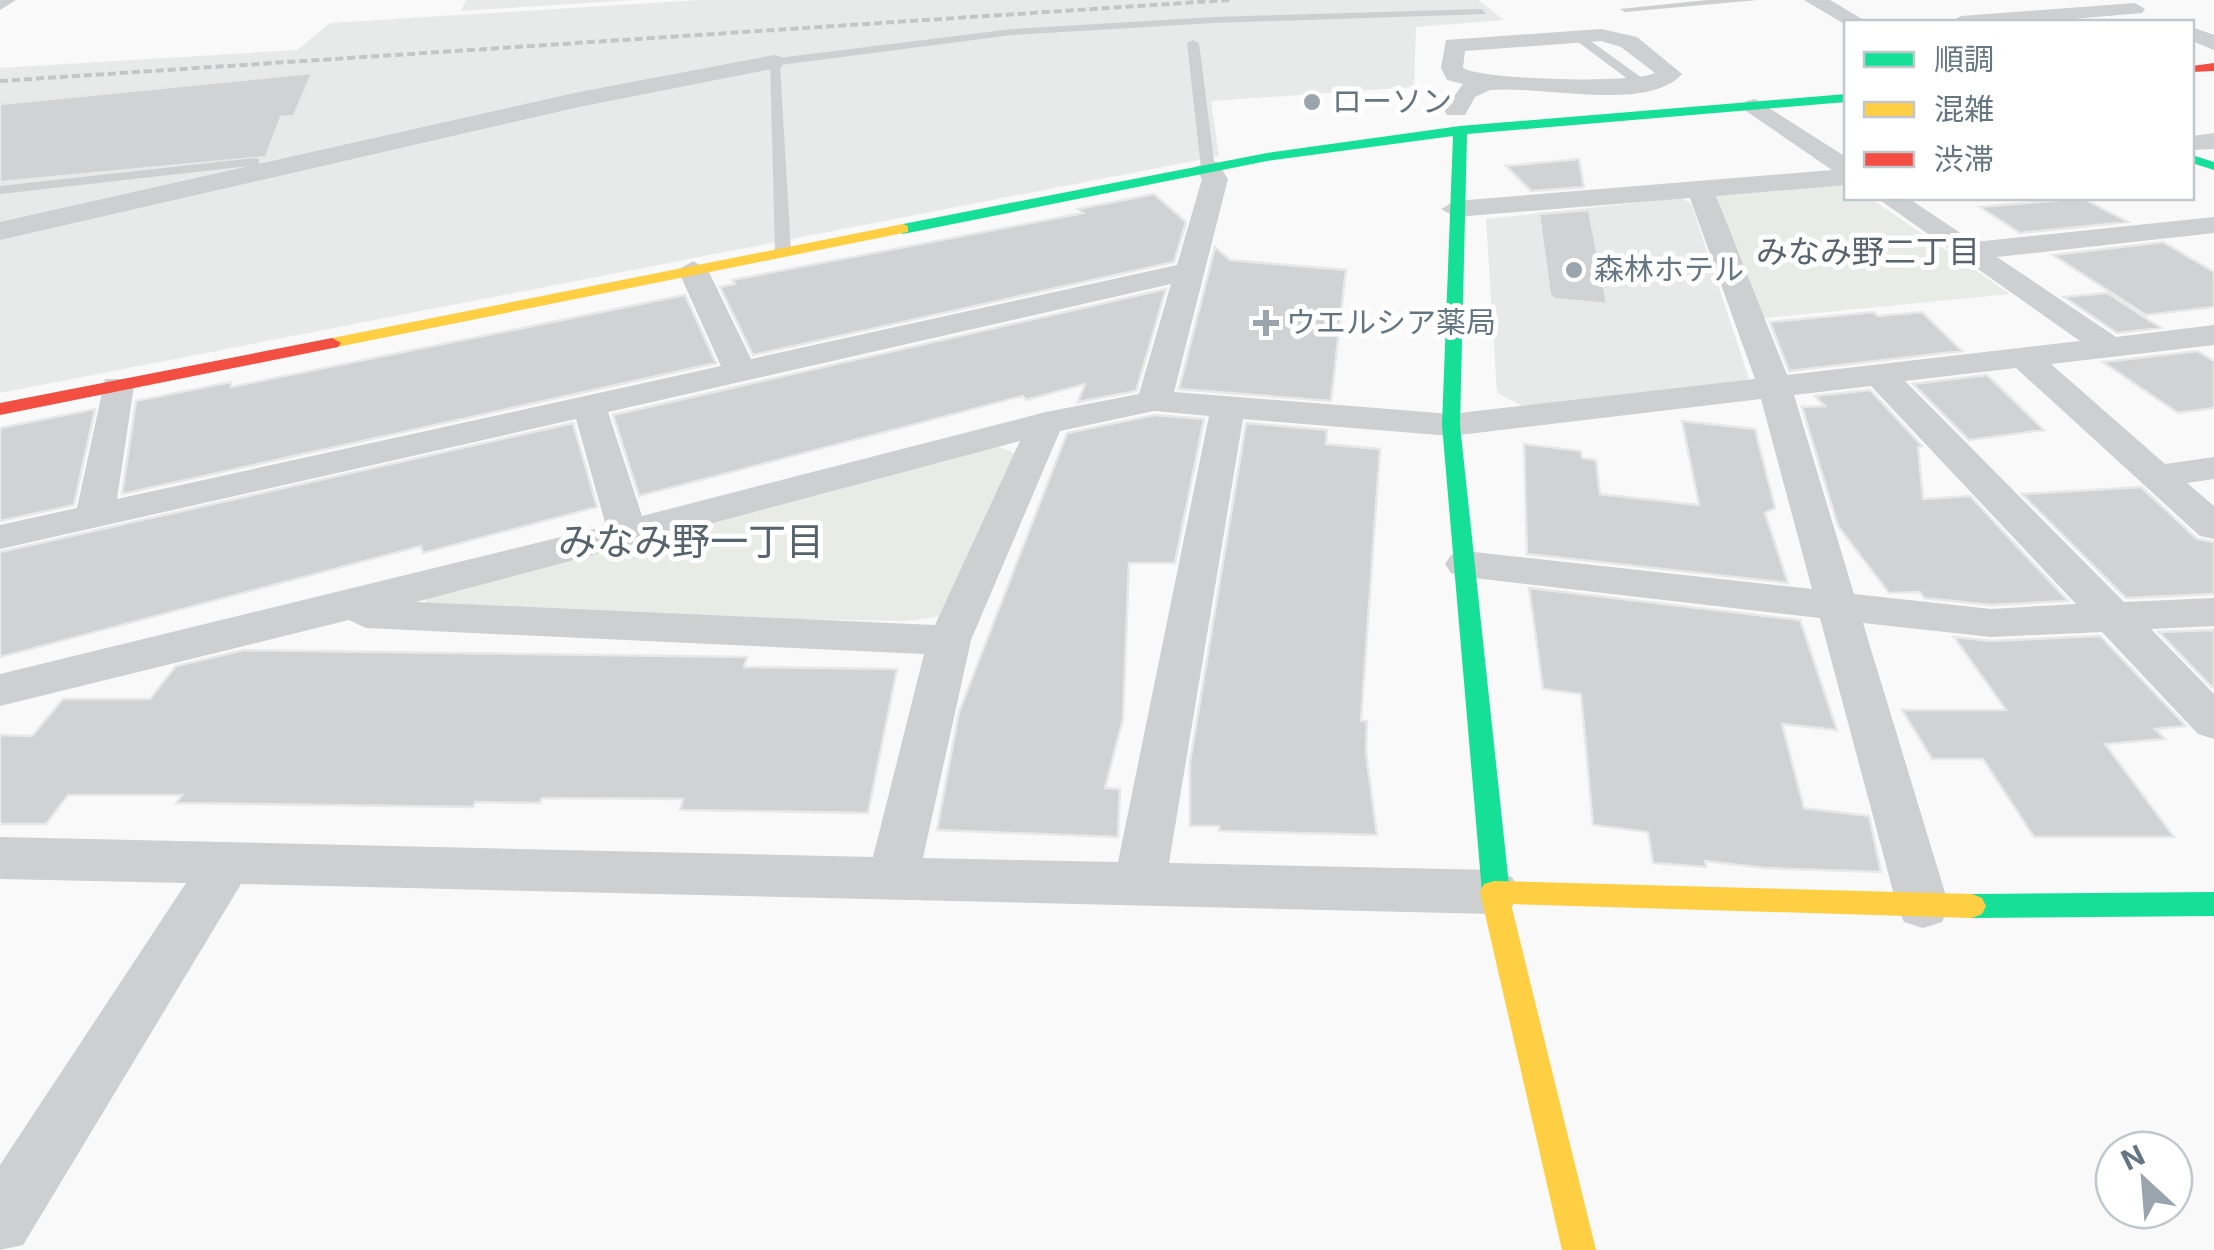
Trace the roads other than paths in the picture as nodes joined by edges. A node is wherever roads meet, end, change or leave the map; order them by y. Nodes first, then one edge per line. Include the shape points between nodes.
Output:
1 (6, 0) edge
2 (1753, 0) edge
3 (1814, 0) edge
4 (2113, 0) edge
5 (0, 4) edge
6 (1625, 9) dead end
7 (1482, 12) dead end
8 (1852, 20) edge
9 (2001, 20) edge
10 (1524, 37) junction
11 (1193, 43) dead end
12 (774, 62) junction
13 (1452, 68) junction
14 (1488, 83) junction
15 (1574, 86) junction
16 (1844, 98) edge
17 (1754, 106) junction
18 (1458, 120) junction
19 (254, 162) dead end
20 (1844, 167) edge
21 (1208, 168) junction
22 (1844, 176) edge
23 (0, 190) edge
24 (1702, 192) junction
25 (1893, 200) edge
26 (2175, 200) edge
27 (1456, 209) junction
28 (2214, 223) edge
29 (0, 231) edge
30 (783, 252) junction
31 (1970, 252) junction
32 (693, 270) junction
33 (1190, 271) junction
34 (2214, 335) edge
35 (2110, 346) junction
36 (2025, 359) junction
37 (740, 371) junction
38 (1882, 376) junction
39 (117, 386) junction
40 (1775, 388) junction
41 (1154, 401) junction
42 (589, 406) junction
43 (1228, 407) junction
44 (0, 409) edge
45 (1046, 423) junction
46 (1451, 425) junction
47 (2214, 468) edge
48 (2157, 476) junction
49 (95, 516) junction
50 (2214, 527) edge
51 (627, 531) junction
52 (0, 537) edge
53 (1465, 564) junction
54 (1837, 606) junction
55 (325, 612) junction
56 (2214, 612) edge
57 (2111, 618) junction
58 (949, 640) junction
59 (0, 690) edge
60 (2214, 722) edge
61 (0, 858) edge
62 (227, 863) junction
63 (893, 878) junction
64 (1140, 882) junction
65 (1494, 892) junction
66 (2214, 904) edge
67 (1923, 906) junction
68 (0, 1222) edge
69 (1579, 1250) edge

1 - 5 street
2 - 6 lane
3 - 8 street
4 - 9 street via 2143,13
7 - 12 lane via 1047,30
10 - 13 street via 1459,43 1452,48
10 - 15 street via 1580,81
10 - 15 street via 1574,34 1629,42 1670,70 1668,78 1641,83
11 - 21 lane
12 - 29 street via 608,93 152,202
12 - 30 lane
13 - 14 street
13 - 18 street via 1447,92
14 - 15 street
14 - 18 street via 1466,92
16 - 17 street
17 - 18 street
17 - 20 street
18 - 21 street
18 - 27 street
19 - 23 lane
21 - 30 street
21 - 33 street via 1215,179
22 - 24 street
24 - 27 street
24 - 40 street
25 - 31 street
26 - 28 street
27 - 46 street
28 - 31 street
30 - 32 street
31 - 35 street
32 - 37 street
32 - 39 street
33 - 37 street
33 - 41 street
34 - 35 street
35 - 36 street
36 - 38 street
36 - 48 street
37 - 42 street
38 - 40 street
38 - 57 street
39 - 44 street
39 - 49 street
40 - 46 street
40 - 54 street
41 - 43 street
41 - 45 street
42 - 49 street
42 - 51 street
43 - 46 street
43 - 64 street
45 - 51 street
45 - 58 street
46 - 53 street
47 - 48 street
48 - 50 street
49 - 52 street
51 - 55 street
53 - 54 street
53 - 65 street
54 - 57 street via 1990,623
54 - 67 street
55 - 58 street
55 - 59 street
56 - 57 street
57 - 60 street
58 - 63 street
61 - 62 street
62 - 63 street
62 - 68 street
63 - 64 street
64 - 65 street
65 - 67 street
65 - 69 street
66 - 67 street

